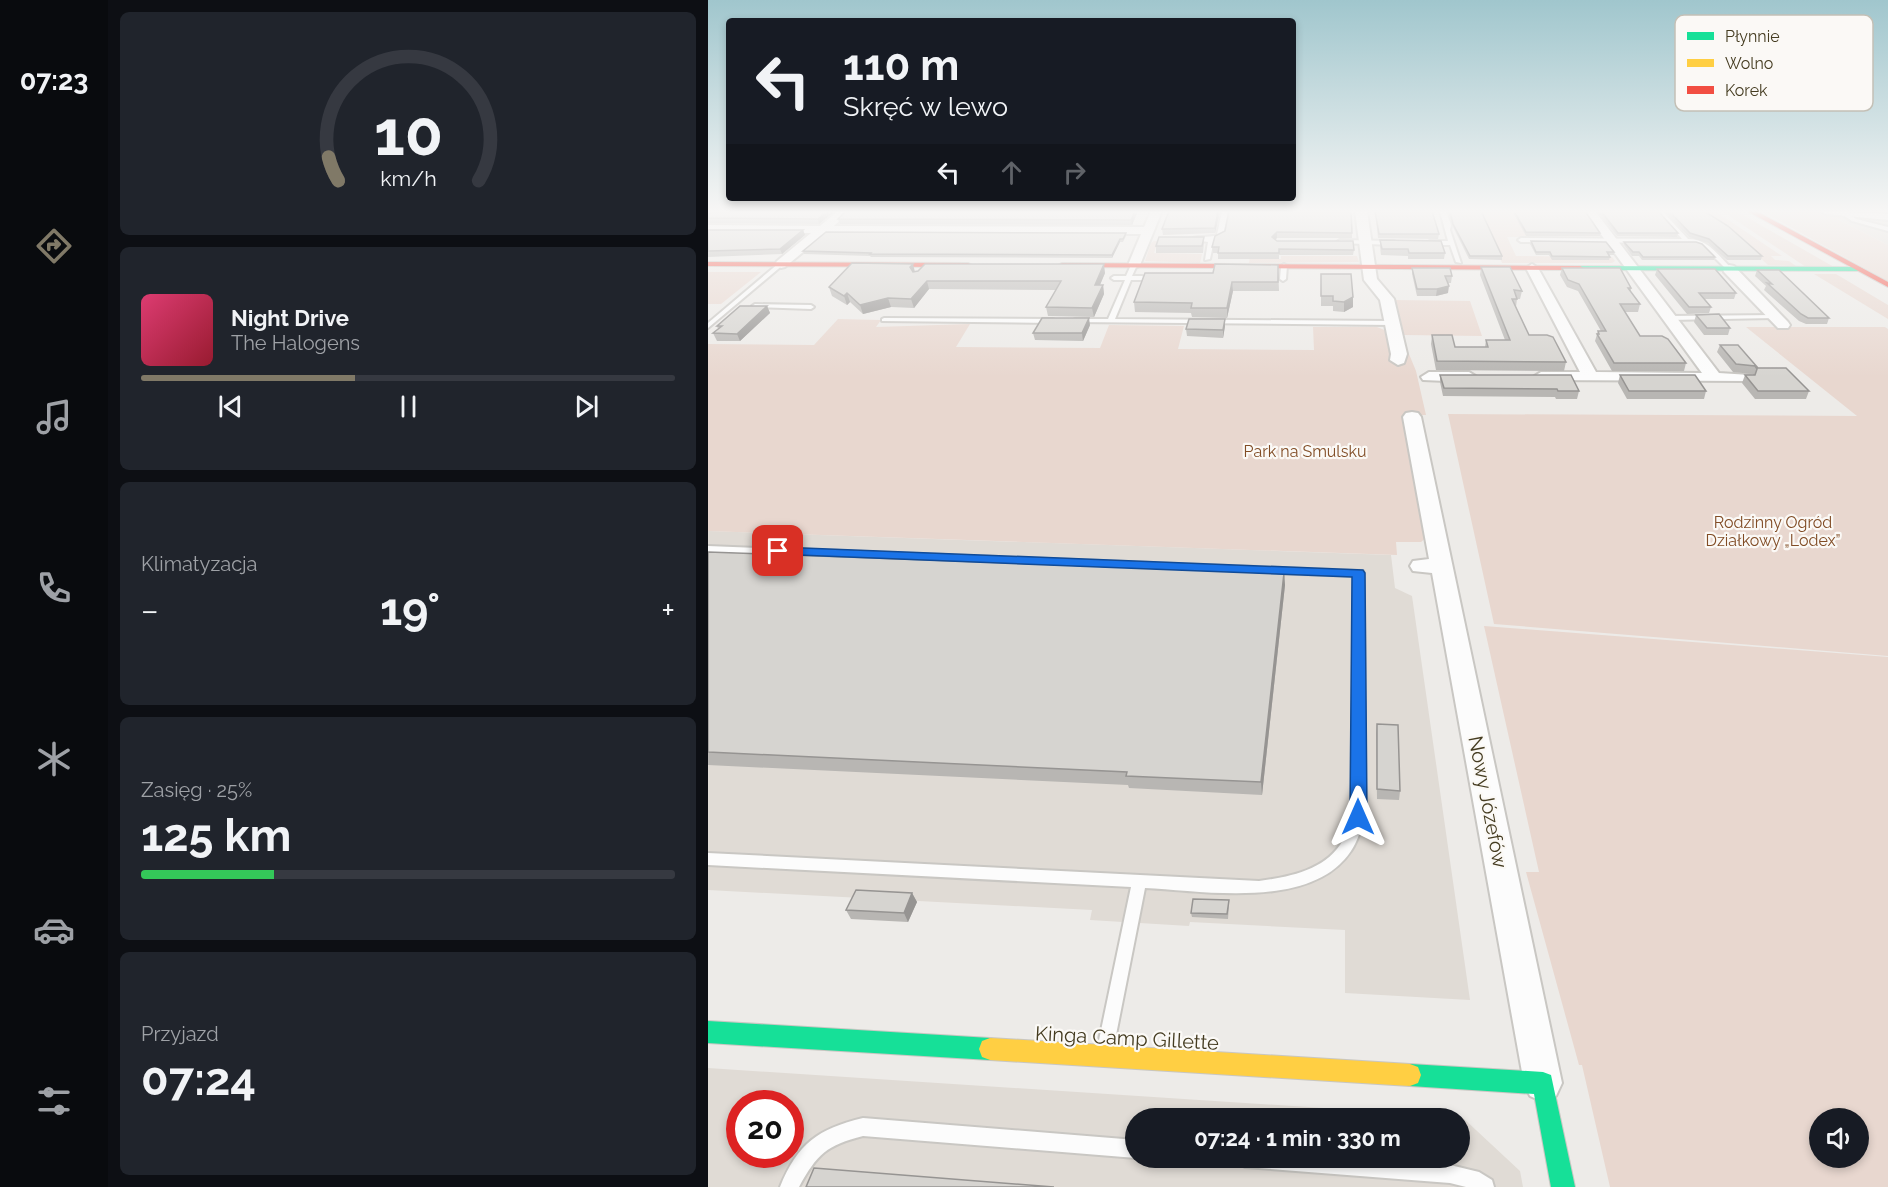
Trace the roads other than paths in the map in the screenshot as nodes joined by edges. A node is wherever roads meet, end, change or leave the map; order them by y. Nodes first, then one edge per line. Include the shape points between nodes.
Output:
1 (778, 266) edge
2 (850, 266) edge
3 (965, 266) edge
4 (1061, 266) edge
5 (1135, 266) edge
6 (1364, 266) edge
7 (1369, 266) edge
8 (1401, 266) edge
9 (1726, 266) edge
10 (1854, 266) edge
11 (1532, 268) junction
12 (1631, 268) junction
13 (1729, 269) junction
14 (1859, 269) junction
15 (1132, 272) junction
16 (1114, 278) dead end
17 (1142, 278) edge
18 (1888, 285) edge
19 (732, 306) junction
20 (811, 306) dead end
21 (1669, 318) junction
22 (884, 320) dead end
23 (1111, 321) junction
24 (1778, 321) joint
25 (1392, 323) junction
26 (708, 326) edge
27 (1398, 360) dead end
28 (1428, 377) dead end
29 (1486, 377) edge
30 (1521, 377) edge
31 (1590, 377) junction
32 (1714, 378) junction
33 (1743, 378) edge
34 (1412, 417) dead end
35 (708, 549) edge
36 (708, 860) edge
37 (1139, 881) junction
38 (708, 1032) edge
39 (1104, 1056) junction
40 (1543, 1083) junction
41 (1125, 1148) edge
42 (1373, 1168) edge
43 (789, 1187) edge
44 (1485, 1187) edge
45 (1563, 1187) edge

1 - 19 lane
2 - 3 street
4 - 15 street
5 - 15 street
6 - 15 street via 1283,273
7 - 25 street via 1371,280 1387,299
8 - 11 street
9 - 13 lane
10 - 14 street
11 - 12 street
11 - 31 street
12 - 13 street
12 - 21 street
13 - 14 street
13 - 24 street
14 - 18 street
15 - 16 lane
15 - 17 lane
15 - 23 lane
19 - 20 lane
19 - 26 lane
21 - 24 lane
21 - 32 street
22 - 23 lane
23 - 25 lane
25 - 27 street
28 - 29 street
30 - 31 street
31 - 32 street
32 - 33 street
34 - 40 street, Nowy Józefów via 1431,566
35 - 37 lane via 1359,573 1358,817 1346,848 1319,872 1289,884 1259,887
36 - 37 lane
37 - 39 lane
38 - 39 street, Kinga Camp Gillette
39 - 40 street, Kinga Camp Gillette
40 - 45 street, Nowy Józefów
41 - 43 lane via 863,1127 841,1131 818,1143
42 - 44 lane via 1450,1174

